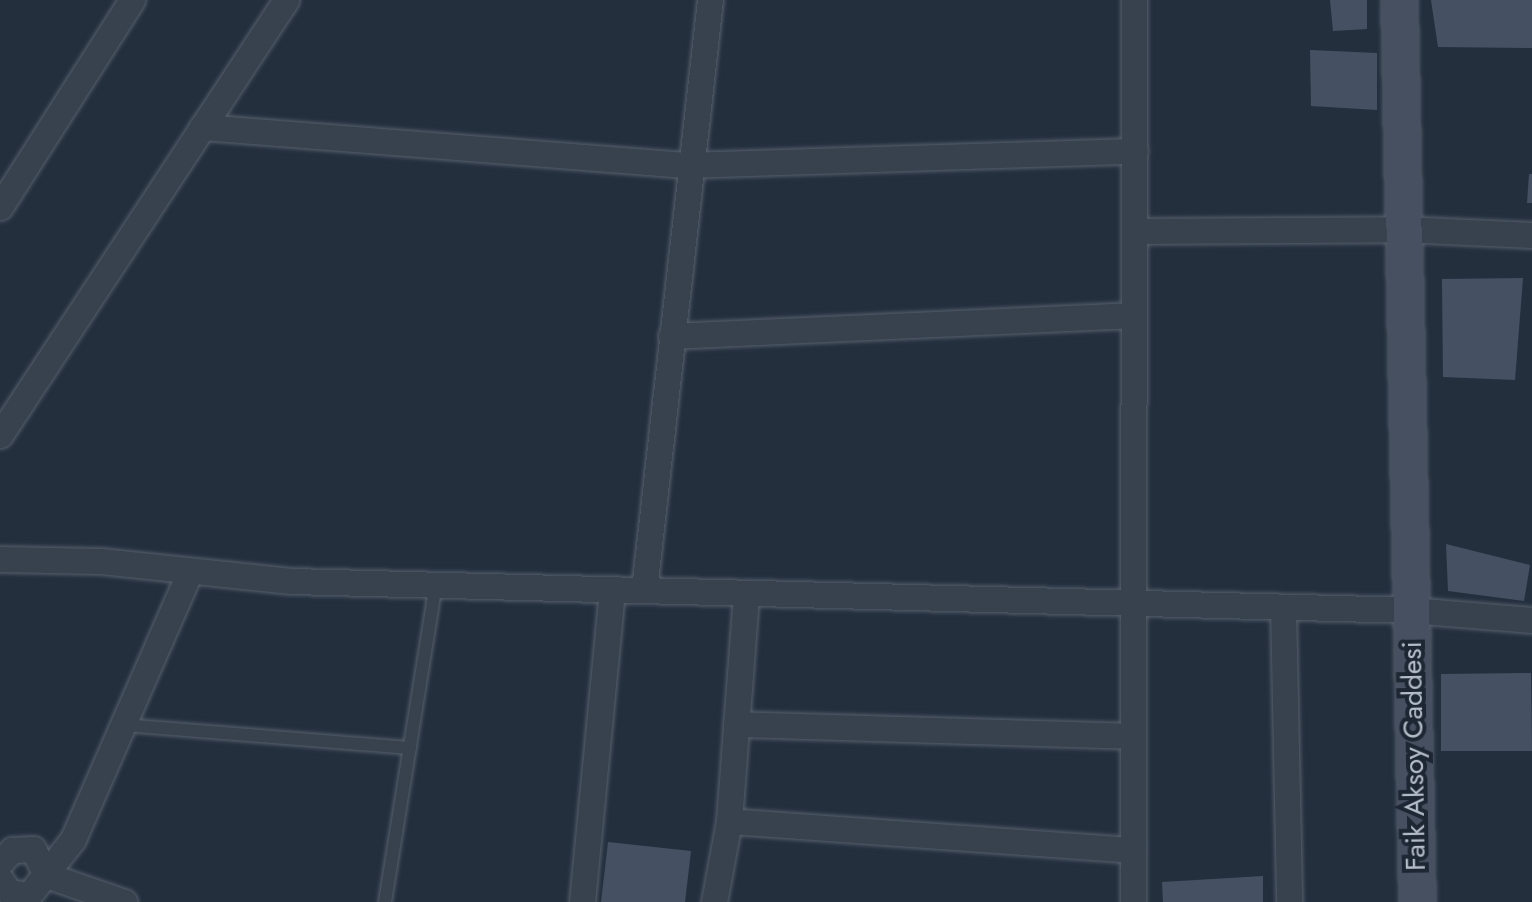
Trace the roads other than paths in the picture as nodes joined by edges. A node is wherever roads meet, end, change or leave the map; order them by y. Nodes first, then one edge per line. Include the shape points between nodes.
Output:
1 (132, 0) edge
2 (286, 0) edge
3 (710, 0) edge
4 (1134, 0) edge
5 (1399, 0) edge
6 (202, 128) junction
7 (1135, 151) junction
8 (689, 165) junction
9 (0, 207) edge
10 (1403, 228) junction
11 (1135, 231) junction
12 (1532, 235) edge
13 (1134, 314) junction
14 (671, 336) junction
15 (0, 435) edge
16 (0, 559) edge
17 (190, 571) junction
18 (436, 585) junction
19 (612, 590) junction
20 (644, 590) junction
21 (746, 593) junction
22 (1128, 603) junction
23 (1283, 607) junction
24 (1411, 610) junction
25 (1532, 620) edge
26 (736, 724) junction
27 (121, 725) junction
28 (1133, 736) junction
29 (410, 748) junction
30 (729, 820) junction
31 (1133, 850) junction
32 (0, 864) edge
33 (0, 879) edge
34 (42, 888) edge
35 (124, 902) edge
36 (385, 902) edge
37 (582, 902) edge
38 (714, 902) edge
39 (1133, 902) edge
40 (1289, 902) edge
41 (1417, 902) edge

1 - 9 street
2 - 6 street
3 - 8 street
4 - 7 street
5 - 10 main road, Faik Aksoy Caddesi
6 - 8 street
6 - 15 street
7 - 8 street
7 - 11 street
8 - 14 street
10 - 11 street
10 - 12 street
10 - 24 main road, Faik Aksoy Caddesi
11 - 13 street
13 - 14 street
13 - 22 street
14 - 20 street
16 - 17 street
17 - 18 street
17 - 27 street
18 - 19 street
18 - 29 lane
19 - 20 street
19 - 37 street
20 - 21 street
21 - 22 street
21 - 26 street
22 - 23 street
22 - 28 street
23 - 24 street
23 - 40 street
24 - 25 street
24 - 41 main road, Faik Aksoy Caddesi
26 - 28 street
26 - 30 street
27 - 29 lane
27 - 34 street via 74,840
28 - 31 street
29 - 36 lane
30 - 31 street
30 - 38 street
31 - 39 street
32 - 34 street via 12,850 32,849
33 - 34 street via 18,895
34 - 35 street

